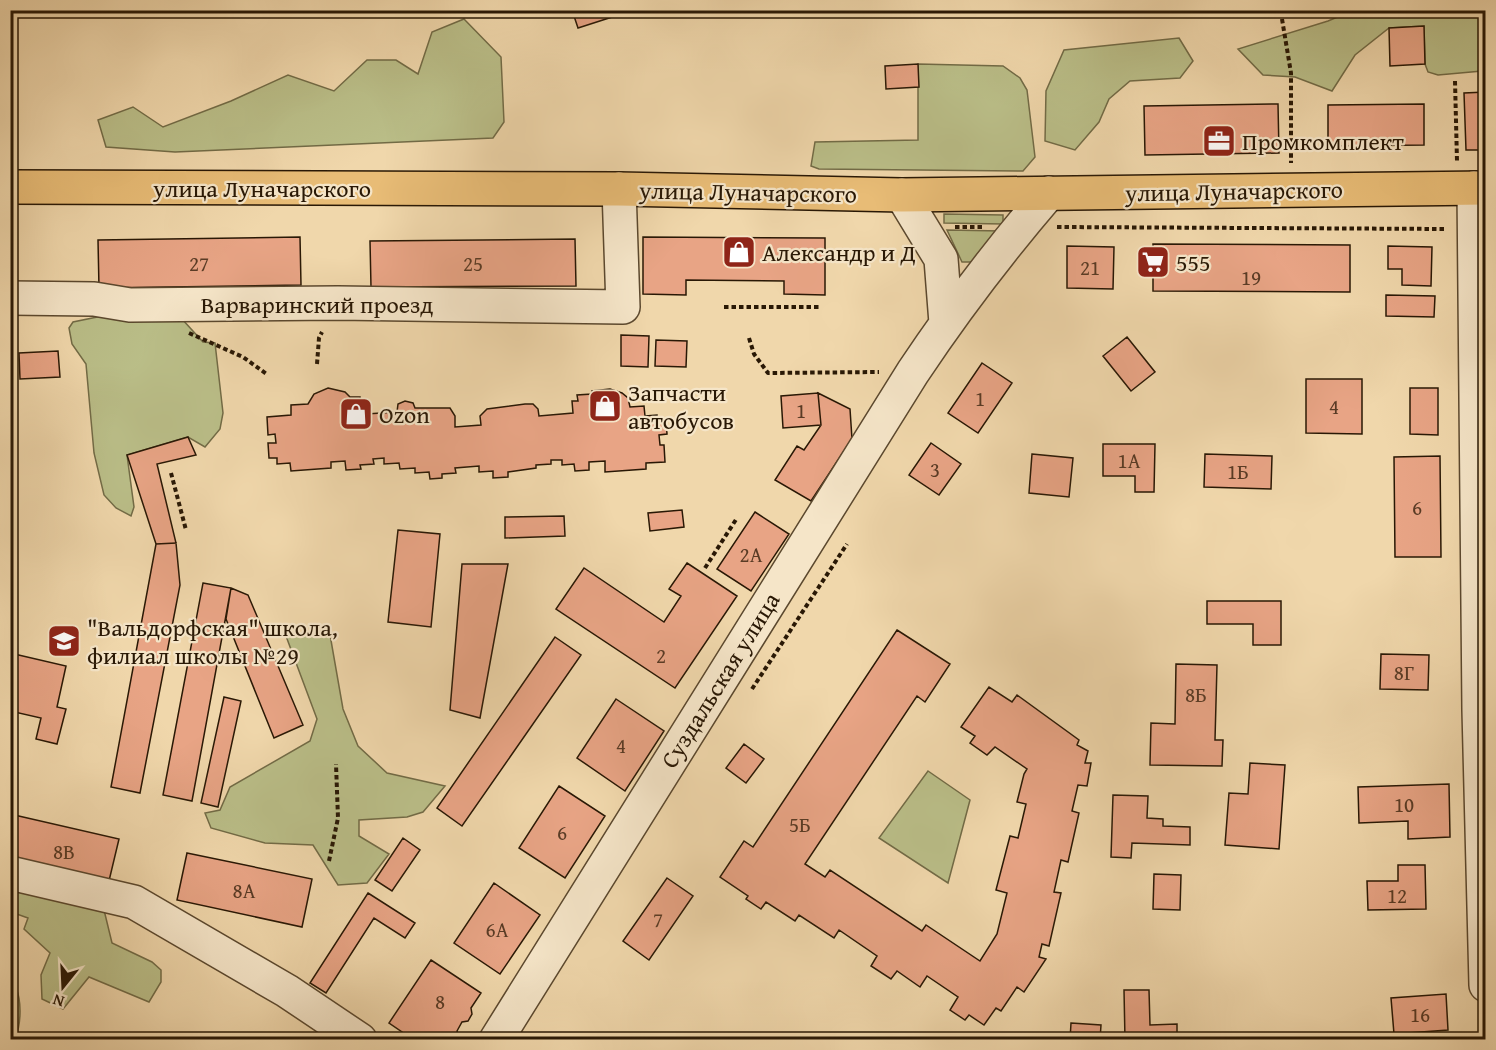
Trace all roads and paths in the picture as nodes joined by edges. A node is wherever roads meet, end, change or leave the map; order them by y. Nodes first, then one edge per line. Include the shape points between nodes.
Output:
1 (1282, 19) dead end
2 (1455, 81) dead end
3 (1291, 166) dead end
4 (1472, 180) edge
5 (10, 187) edge
6 (619, 189) junction
7 (1049, 193) junction
8 (902, 195) junction
9 (10, 298) edge
10 (179, 304) junction
11 (724, 307) dead end
12 (820, 307) dead end
13 (946, 322) junction
14 (749, 338) dead end
15 (914, 372) junction
16 (268, 375) dead end
17 (171, 473) dead end
18 (737, 518) dead end
19 (186, 530) dead end
20 (705, 568) dead end
21 (1482, 638) edge
22 (336, 764) dead end
23 (329, 861) dead end
24 (10, 873) edge
25 (1485, 985) edge
26 (360, 1040) edge
27 (496, 1040) edge

1 - 3 path via 1291,73
2 - 4 path
4 - 7 main road, улица Луначарского
4 - 21 street
5 - 6 main road, улица Луначарского
6 - 8 main road, улица Луначарского
6 - 10 street, Варваринский проезд via 623,307
7 - 8 main road, улица Луначарского
7 - 13 street, Суздальская улица
8 - 13 street via 941,259
9 - 10 street, Варваринский проезд
10 - 16 path via 189,335 243,357
11 - 12 path
13 - 15 street, Суздальская улица
14 - 15 path via 754,354 768,373
15 - 27 street, Суздальская улица
17 - 19 path
18 - 20 path
21 - 25 street
22 - 23 path via 338,818
24 - 26 street via 134,902

